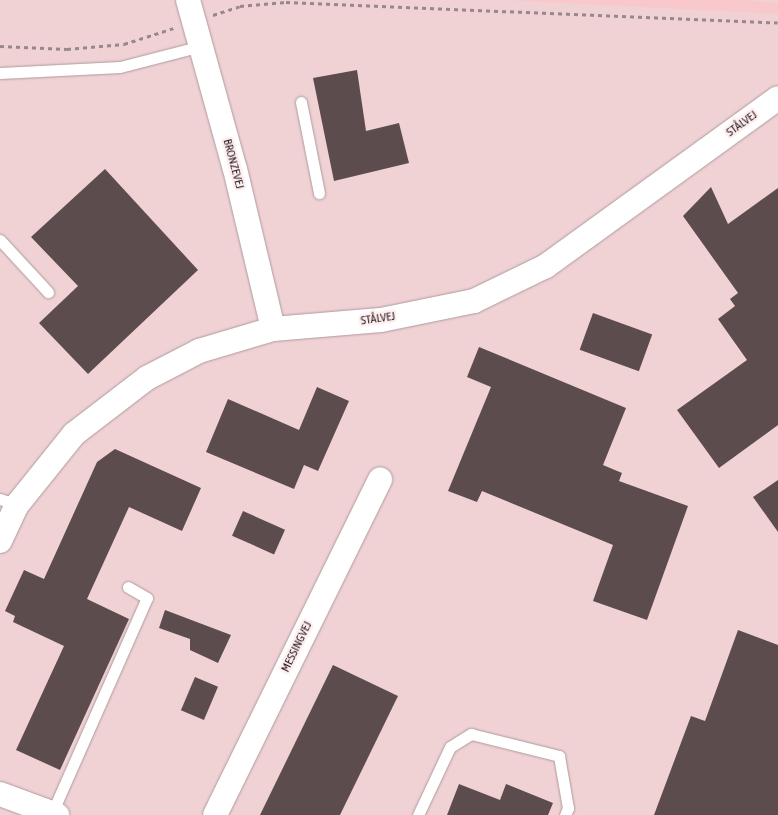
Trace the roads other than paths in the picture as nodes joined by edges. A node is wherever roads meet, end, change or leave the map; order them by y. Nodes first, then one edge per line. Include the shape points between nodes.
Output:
1 (191, 11) edge
2 (201, 46) junction
3 (0, 73) edge
4 (301, 102) dead end
5 (775, 106) edge
6 (319, 193) dead end
7 (0, 240) edge
8 (48, 292) dead end
9 (273, 329) junction
10 (380, 479) dead end
11 (9, 502) edge
12 (0, 541) edge
13 (128, 588) dead end
14 (0, 794) edge
15 (55, 814) edge
16 (215, 815) edge
17 (418, 815) edge
18 (565, 815) edge

1 - 2 street, BRONZEVEJ
2 - 3 lane via 120,67
2 - 9 street, BRONZEVEJ
4 - 6 lane
5 - 9 street, STÅLVEJ via 546,266 474,301 382,320
7 - 8 lane
9 - 11 street, STÅLVEJ via 200,351 147,378 74,434
10 - 16 street, MESSINGVEJ
11 - 12 street, STÅLVEJ
13 - 15 lane via 147,598
14 - 15 street
17 - 18 lane via 450,747 471,734 559,756 568,808

